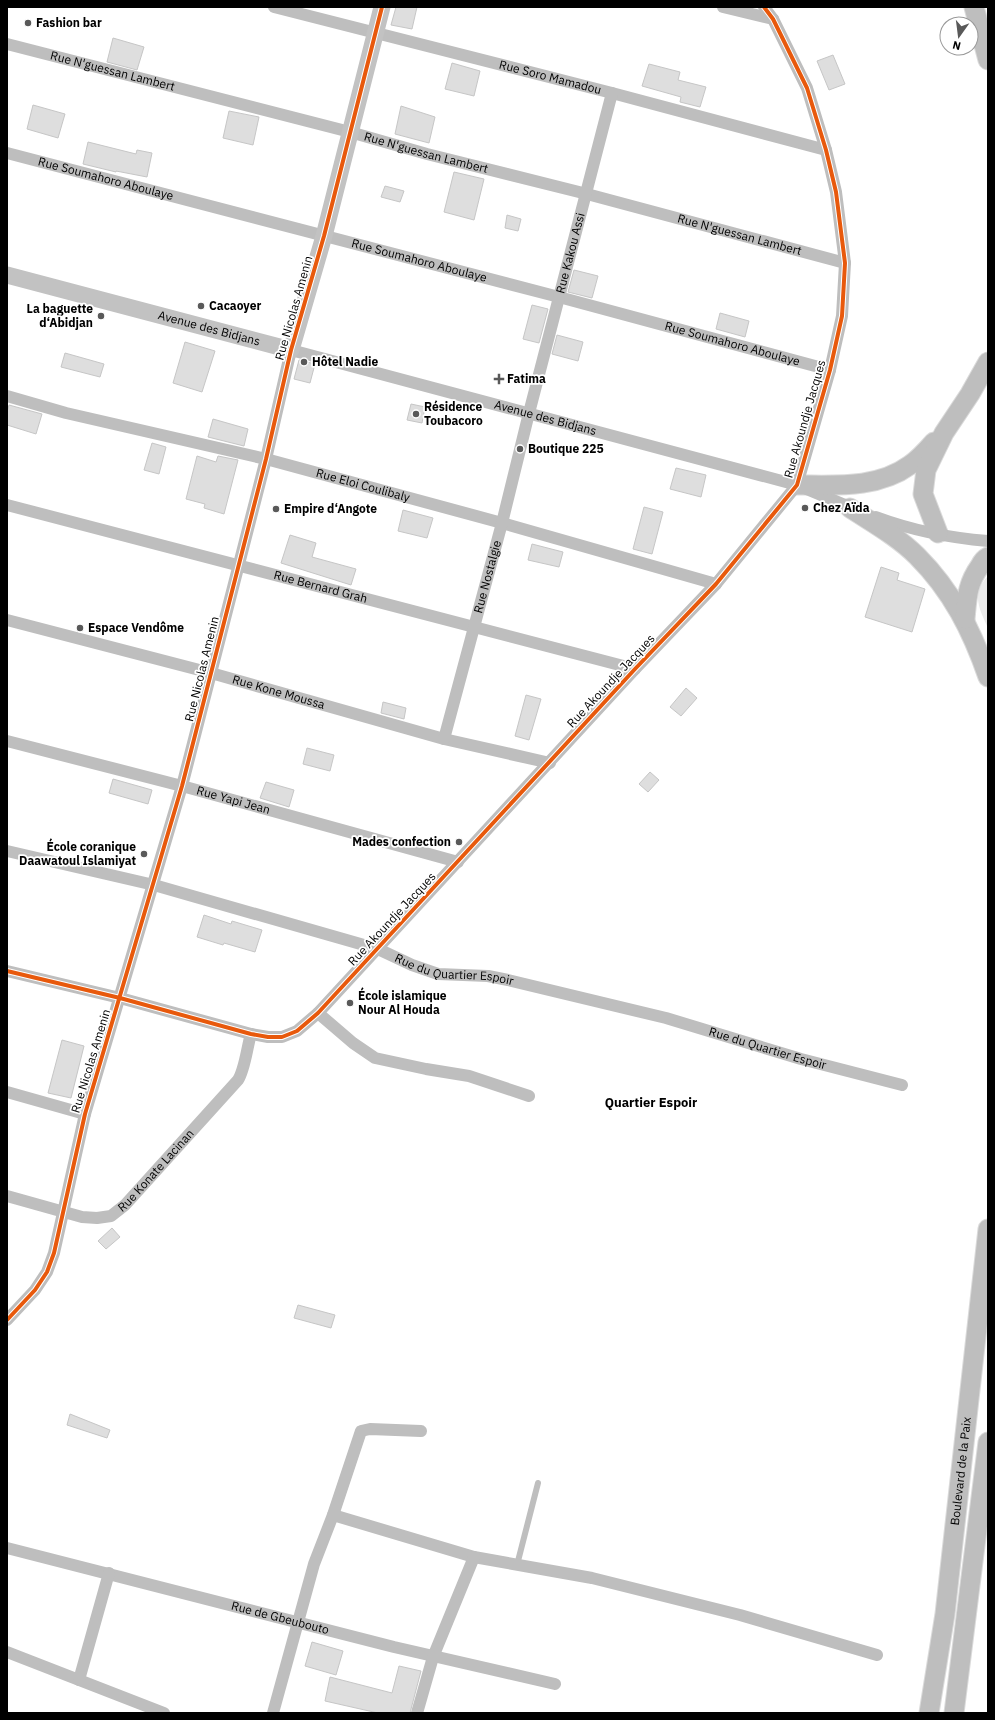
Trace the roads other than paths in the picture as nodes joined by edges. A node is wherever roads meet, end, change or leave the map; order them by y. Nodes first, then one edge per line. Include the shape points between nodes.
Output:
1 (274, 7) edge
2 (382, 7) edge
3 (723, 7) edge
4 (764, 7) edge
5 (974, 7) edge
6 (773, 19) junction
7 (375, 34) junction
8 (7, 44) edge
9 (988, 60) edge
10 (612, 93) junction
11 (350, 132) junction
12 (826, 150) junction
13 (7, 152) edge
14 (587, 194) junction
15 (324, 236) junction
16 (845, 263) junction
17 (7, 275) edge
18 (559, 297) junction
19 (291, 350) junction
20 (988, 362) edge
21 (830, 370) junction
22 (7, 396) edge
23 (529, 413) junction
24 (944, 433) junction
25 (266, 459) junction
26 (797, 485) junction
27 (7, 505) edge
28 (850, 508) junction
29 (502, 523) junction
30 (938, 533) junction
31 (988, 541) edge
32 (988, 557) edge
33 (239, 566) junction
34 (716, 584) junction
35 (964, 619) junction
36 (7, 620) edge
37 (474, 627) junction
38 (635, 669) junction
39 (211, 673) junction
40 (988, 677) edge
41 (444, 739) junction
42 (7, 741) edge
43 (550, 763) junction
44 (182, 786) junction
45 (7, 851) edge
46 (458, 862) junction
47 (154, 885) junction
48 (378, 949) junction
49 (7, 971) edge
50 (120, 998) junction
51 (318, 1013) junction
52 (251, 1034) junction
53 (902, 1085) dead end
54 (7, 1092) edge
55 (530, 1096) dead end
56 (85, 1114) junction
57 (7, 1196) edge
58 (62, 1211) junction
59 (988, 1229) edge
60 (8, 1319) edge
61 (421, 1431) dead end
62 (988, 1442) edge
63 (538, 1483) dead end
64 (333, 1515) junction
65 (7, 1548) edge
66 (474, 1557) junction
67 (517, 1565) junction
68 (109, 1574) junction
69 (297, 1623) junction
70 (7, 1652) edge
71 (877, 1655) dead end
72 (433, 1657) junction
73 (79, 1680) junction
74 (555, 1684) dead end
75 (164, 1713) edge
76 (273, 1713) edge
77 (417, 1713) edge
78 (929, 1713) edge
79 (954, 1713) edge

1 - 7 street, Rue Soro Mamadou
2 - 7 street, Rue Nicolas Amenin
3 - 6 street
4 - 6 street, Rue Akoundje Jacques
5 - 9 main road
6 - 12 street, Rue Akoundje Jacques via 807,88
7 - 10 street, Rue Soro Mamadou
7 - 11 street, Rue Nicolas Amenin
8 - 11 street, Rue N'guessan Lambert
10 - 12 street, Rue Soro Mamadou
10 - 14 street, Rue Kakou Assi
11 - 14 street, Rue N'guessan Lambert
11 - 15 street, Rue Nicolas Amenin
12 - 16 street, Rue Akoundje Jacques via 836,192
13 - 15 street, Rue Soumahoro Aboulaye
14 - 16 street, Rue N'guessan Lambert
14 - 18 street, Rue Kakou Assi
15 - 18 street, Rue Soumahoro Aboulaye
15 - 19 street, Rue Nicolas Amenin
16 - 21 street, Rue Akoundje Jacques via 842,316
17 - 19 street, Avenue des Bidjans
18 - 21 street, Rue Soumahoro Aboulaye
18 - 23 street, Rue Kakou Assi
19 - 23 street, Avenue des Bidjans
19 - 25 street, Rue Nicolas Amenin
20 - 24 main road
21 - 26 street, Rue Akoundje Jacques
22 - 25 street, Rue Eloi Coulibaly via 66,413
23 - 26 street, Avenue des Bidjans
23 - 29 street, Rue Nostalgie
24 - 26 main road via 910,466 870,483
24 - 30 main road via 926,470 924,484 928,509
25 - 29 street, Rue Eloi Coulibaly
25 - 33 street, Rue Nicolas Amenin
26 - 28 street, Avenue des Bidjans
26 - 34 street, Rue Akoundje Jacques
27 - 33 street, Rue Bernard Grah
28 - 30 street, Avenue des Bidjans via 889,522
28 - 35 main road via 916,555 940,581
29 - 34 street, Rue Eloi Coulibaly
29 - 37 street, Rue Nostalgie
30 - 31 street, Avenue des Bidjans
32 - 35 main road via 974,574 967,589
33 - 37 street, Rue Bernard Grah
33 - 39 street, Rue Nicolas Amenin
34 - 38 street, Rue Akoundje Jacques
35 - 40 main road
36 - 39 street, Rue Kone Moussa
37 - 38 street, Rue Bernard Grah
37 - 41 street, Rue Nostalgie
38 - 43 street, Rue Akoundje Jacques
39 - 41 street, Rue Kone Moussa
39 - 44 street, Rue Nicolas Amenin
41 - 43 street, Rue Kone Moussa
42 - 44 street, Rue Yapi Jean
43 - 46 street, Rue Akoundje Jacques
44 - 46 street, Rue Yapi Jean
44 - 47 street, Rue Nicolas Amenin
45 - 47 street, Rue du Quartier Espoir
46 - 48 street, Rue Akoundje Jacques
47 - 48 street, Rue du Quartier Espoir
47 - 50 street, Rue Nicolas Amenin
48 - 51 street, Rue Akoundje Jacques
48 - 53 street, Rue du Quartier Espoir via 438,974 488,976 508,980 666,1018 801,1059
49 - 50 street, Rue Akoundje Jacques
50 - 52 street, Rue Akoundje Jacques
50 - 56 street, Rue Nicolas Amenin
51 - 52 street, Rue Akoundje Jacques via 297,1030 282,1037
51 - 55 street via 375,1058 469,1076
52 - 58 street, Rue Konate Lacinan via 244,1067 238,1080 125,1205 111,1216 97,1218
54 - 56 street
56 - 58 street, Rue Nicolas Amenin
57 - 58 street, Rue Konate Lacinan
58 - 60 street, Rue Nicolas Amenin via 54,1253 47,1272 35,1290
59 - 78 main road, Boulevard de la Paix via 945,1614
61 - 64 street via 370,1428 361,1431
62 - 79 main road, Boulevard de la Paix
63 - 67 lane
64 - 66 street
64 - 69 street via 314,1564
65 - 68 street, Rue de Gbeubouto
66 - 67 street
66 - 72 street
67 - 71 street via 592,1578 740,1615
68 - 69 street, Rue de Gbeubouto
68 - 73 street
69 - 72 street, Rue de Gbeubouto
69 - 76 street
70 - 73 street
72 - 74 street, Rue de Gbeubouto
72 - 77 street
73 - 75 street

